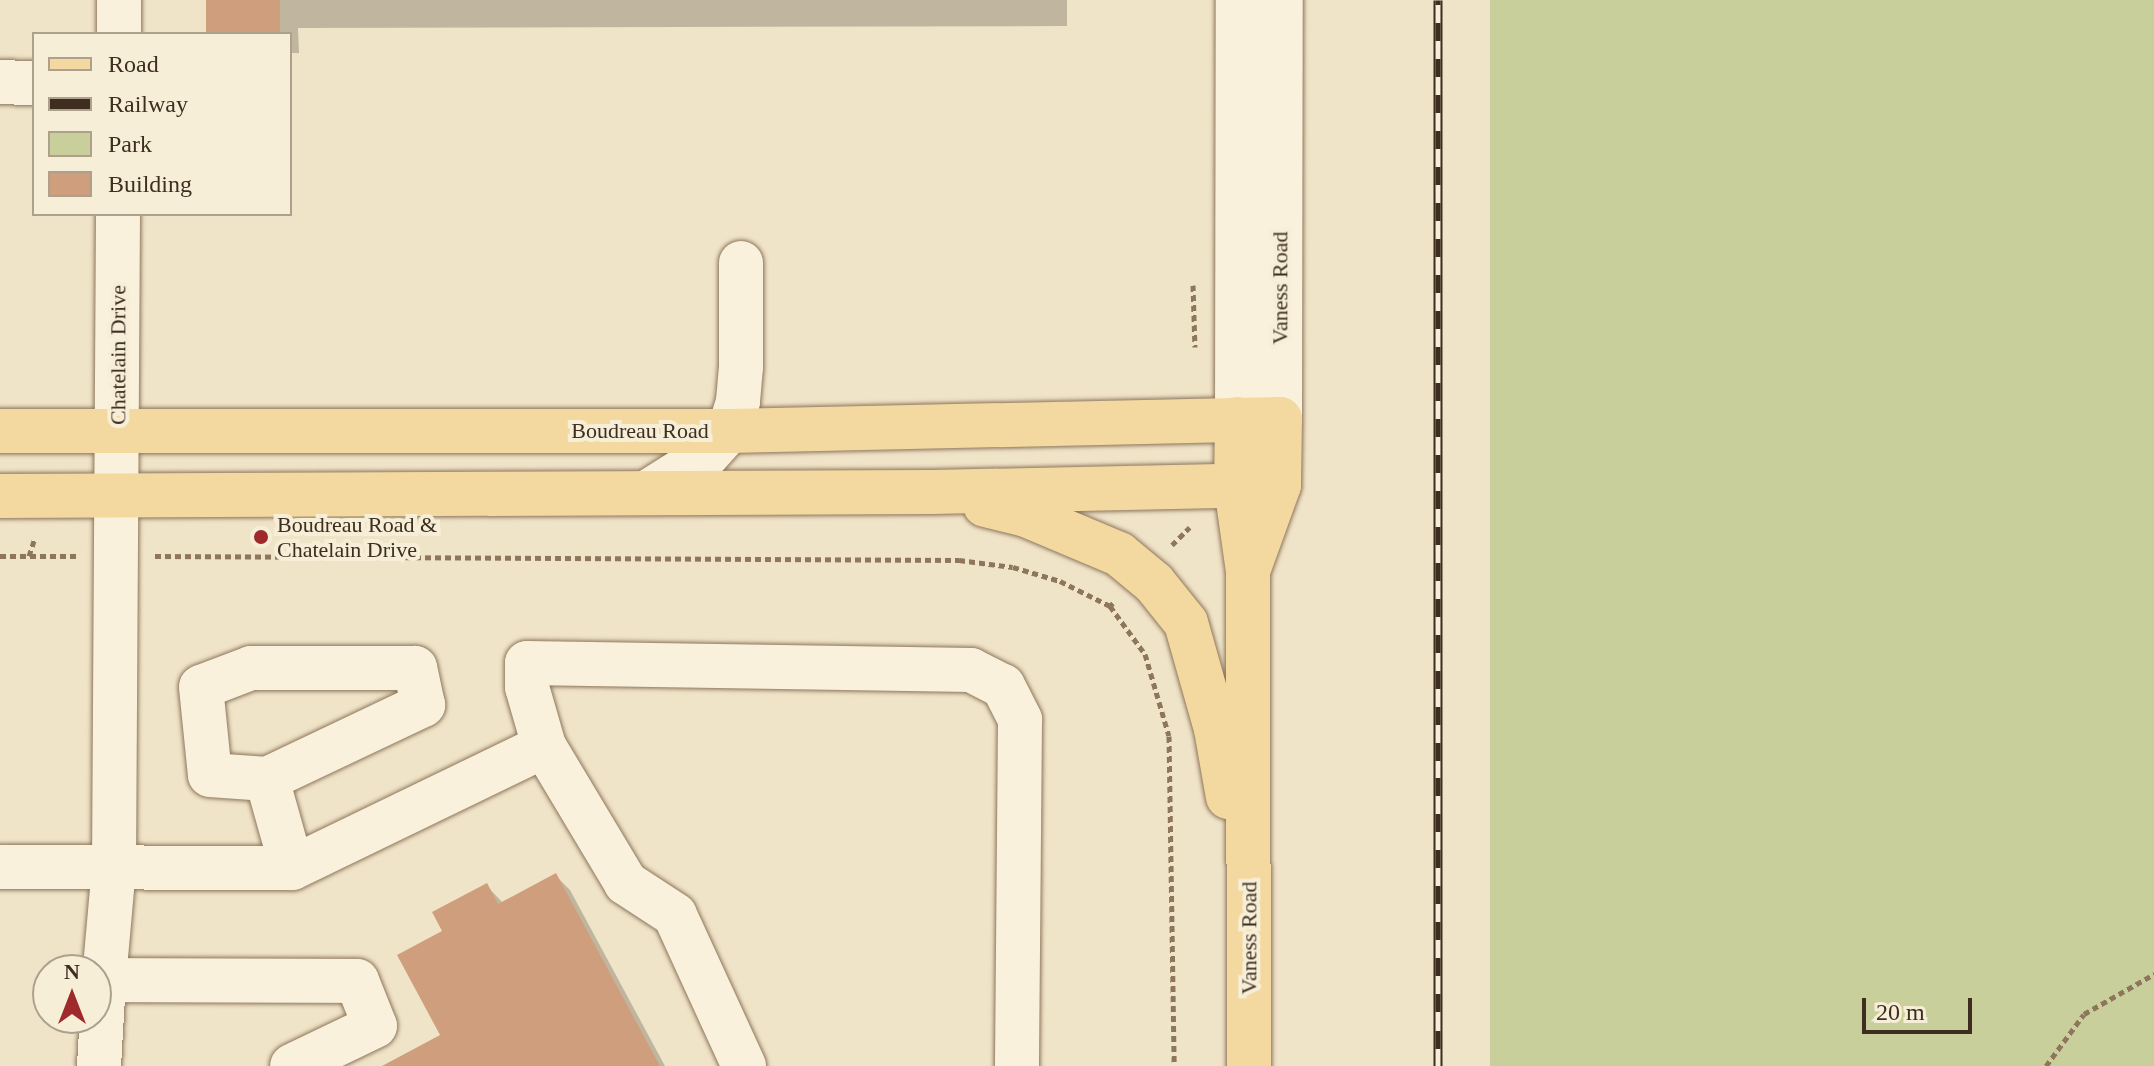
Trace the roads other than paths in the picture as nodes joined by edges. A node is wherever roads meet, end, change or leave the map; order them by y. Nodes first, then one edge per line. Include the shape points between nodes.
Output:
1 (119, 0) edge
2 (1238, 0) edge
3 (1281, 0) edge
4 (119, 32) edge
5 (0, 82) edge
6 (32, 83) edge
7 (118, 216) edge
8 (741, 263) dead end
9 (1237, 419) junction
10 (1280, 419) junction
11 (0, 431) edge
12 (118, 431) junction
13 (729, 431) junction
14 (1279, 485) junction
15 (1219, 487) junction
16 (932, 492) junction
17 (646, 493) junction
18 (0, 496) edge
19 (118, 496) junction
20 (1248, 571) junction
21 (544, 746) junction
22 (267, 779) junction
23 (0, 867) edge
24 (114, 867) junction
25 (292, 868) junction
26 (1249, 914) junction
27 (106, 954) edge
28 (112, 980) edge
29 (101, 1034) edge
30 (99, 1066) edge
31 (292, 1066) edge
32 (744, 1066) edge
33 (1017, 1066) edge
34 (1249, 1066) edge

1 - 4 street
2 - 9 street, Vaness Road
3 - 10 street, Vaness Road
5 - 6 street
7 - 12 street, Chatelain Drive
8 - 13 street via 741,367
9 - 10 main road, Boudreau Road
9 - 13 main road, Boudreau Road
9 - 15 main road, Vaness Road
10 - 14 main road, Vaness Road
11 - 12 main road, Boudreau Road
12 - 13 main road, Boudreau Road
12 - 19 street, Chatelain Drive
13 - 17 street via 708,454
14 - 15 main road
14 - 20 main road, Vaness Road
15 - 16 main road
15 - 20 main road, Vaness Road
16 - 17 main road
16 - 26 main road via 1026,515 1119,554 1186,623 1216,729
17 - 19 main road
18 - 19 main road
19 - 24 street, Chatelain Drive
20 - 26 main road, Vaness Road
21 - 25 street
21 - 32 street via 626,883 675,915
21 - 33 street via 527,687 527,663 971,670 1003,686 1020,720
22 - 22 street via 210,775 201,687 251,668 415,668 423,705
22 - 25 street
23 - 24 street
24 - 25 street
24 - 27 street, Chatelain Drive
26 - 34 main road, Vaness Road
28 - 31 street via 357,981 375,1026
29 - 30 street, Chatelain Drive

